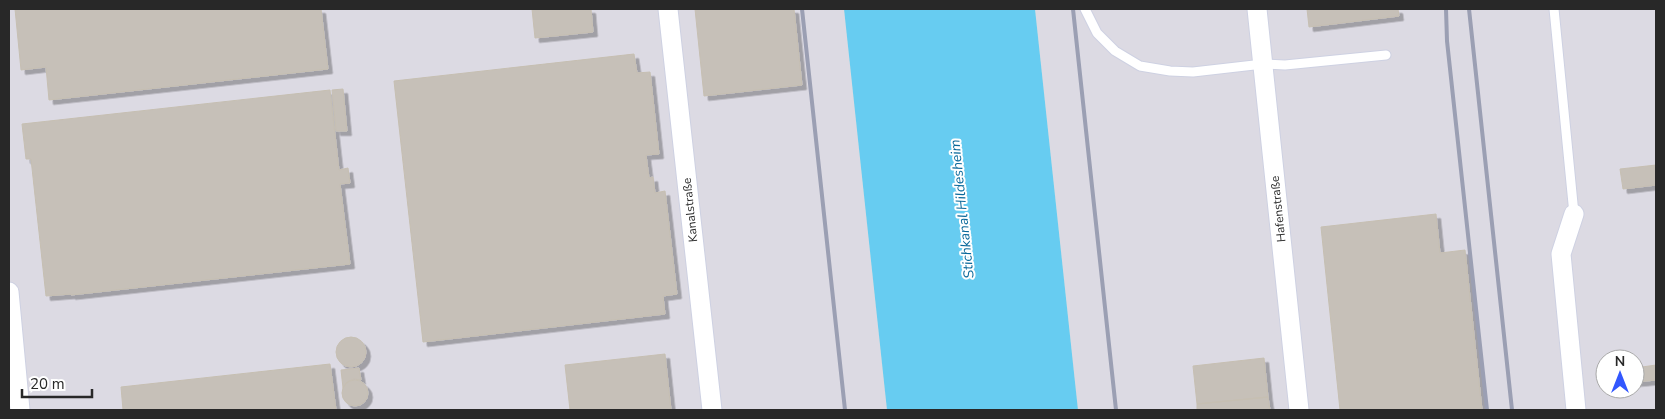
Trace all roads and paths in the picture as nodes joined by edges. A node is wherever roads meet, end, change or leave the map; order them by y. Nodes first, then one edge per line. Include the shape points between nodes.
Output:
1 (668, 9) edge
2 (1086, 9) edge
3 (1257, 9) edge
4 (1554, 9) edge
5 (1386, 55) dead end
6 (1262, 64) junction
7 (1574, 214) joint
8 (9, 292) edge
9 (20, 410) edge
10 (712, 410) edge
11 (1299, 410) edge
12 (1576, 410) edge

1 - 10 street, Kanalstraße
2 - 6 lane via 1097,33 1115,51 1140,66 1193,72
3 - 6 street, Hafenstraße
4 - 7 lane
5 - 6 lane via 1285,65
6 - 11 street, Hafenstraße
7 - 12 street via 1561,254
8 - 9 street

